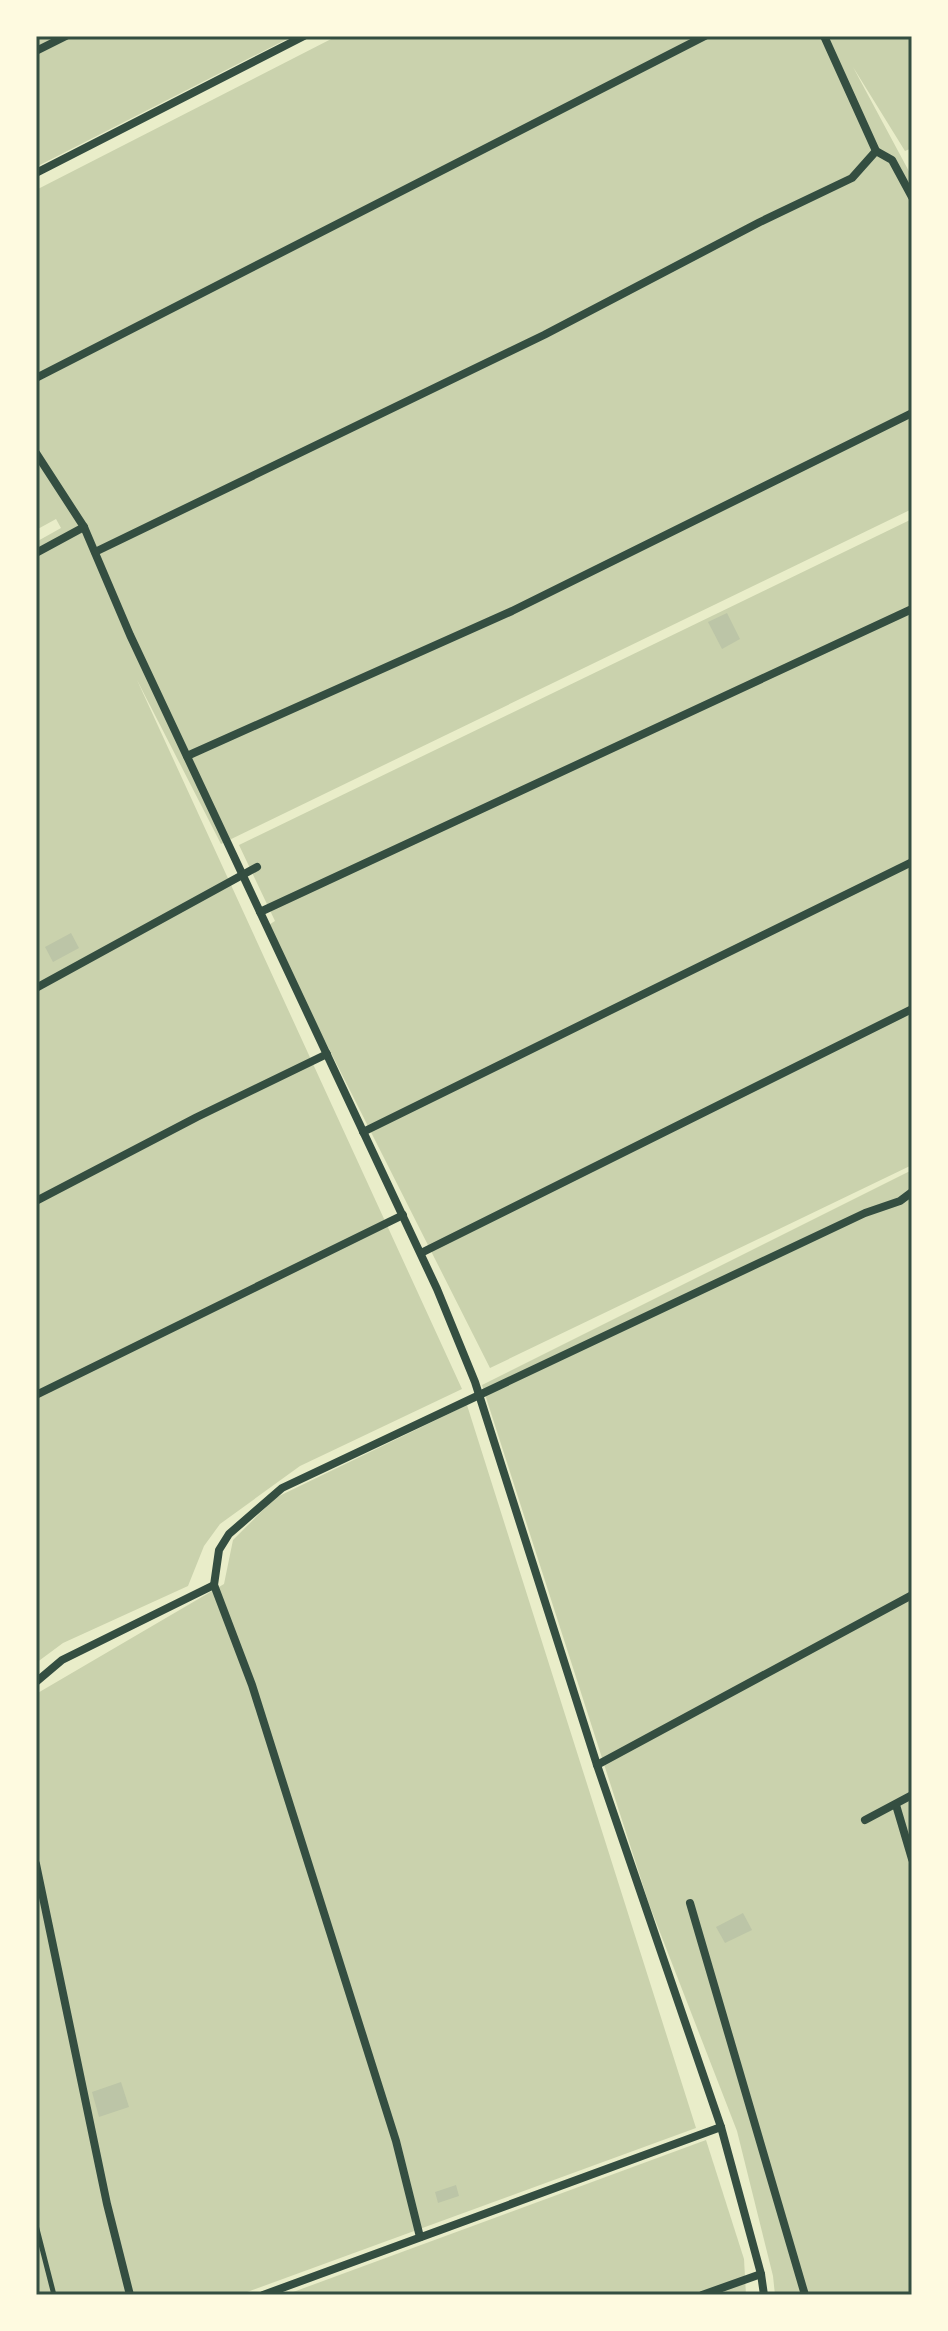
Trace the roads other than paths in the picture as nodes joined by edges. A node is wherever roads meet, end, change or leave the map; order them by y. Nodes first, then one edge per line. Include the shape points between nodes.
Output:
1 (66, 36) edge
2 (304, 36) edge
3 (705, 36) edge
4 (824, 36) edge
5 (36, 51) edge
6 (876, 151) junction
7 (36, 173) edge
8 (912, 197) edge
9 (36, 378) edge
10 (912, 413) edge
11 (36, 453) edge
12 (84, 527) junction
13 (95, 552) junction
14 (36, 553) edge
15 (912, 609) edge
16 (187, 756) junction
17 (912, 862) edge
18 (257, 867) dead end
19 (243, 876) junction
20 (260, 912) junction
21 (36, 988) edge
22 (912, 1009) edge
23 (327, 1054) junction
24 (363, 1132) junction
25 (912, 1192) edge
26 (36, 1201) edge
27 (403, 1215) junction
28 (421, 1253) junction
29 (479, 1394) junction
30 (36, 1395) edge
31 (214, 1585) junction
32 (912, 1595) edge
33 (36, 1682) edge
34 (597, 1765) junction
35 (912, 1795) edge
36 (896, 1805) junction
37 (865, 1820) dead end
38 (912, 1859) edge
39 (36, 1864) edge
40 (690, 1903) dead end
41 (721, 2127) junction
42 (36, 2225) edge
43 (420, 2237) junction
44 (761, 2274) junction
45 (54, 2295) edge
46 (130, 2295) edge
47 (263, 2295) edge
48 (702, 2295) edge
49 (764, 2295) edge
50 (805, 2295) edge

1 - 5 street
2 - 7 street
3 - 9 street
4 - 6 street
6 - 8 street via 892,160
6 - 13 street via 852,178 544,335
10 - 16 street via 512,611
11 - 12 street
12 - 13 street
12 - 14 street
13 - 16 street
15 - 20 street
16 - 19 street
17 - 24 street
18 - 19 street
19 - 20 street
19 - 21 street
20 - 23 street
22 - 28 street
23 - 24 street
23 - 26 street
24 - 27 street
25 - 29 street
27 - 28 street
27 - 30 street
28 - 29 street
29 - 31 street via 282,1488 229,1534 219,1550
29 - 34 street
31 - 33 street via 62,1660
31 - 43 street via 252,1685 396,2141
32 - 34 street
34 - 41 street
35 - 36 street
36 - 37 street
36 - 38 street
39 - 46 street
40 - 50 street
41 - 43 street
41 - 44 street
42 - 45 lane
43 - 47 street
44 - 48 street
44 - 49 street

